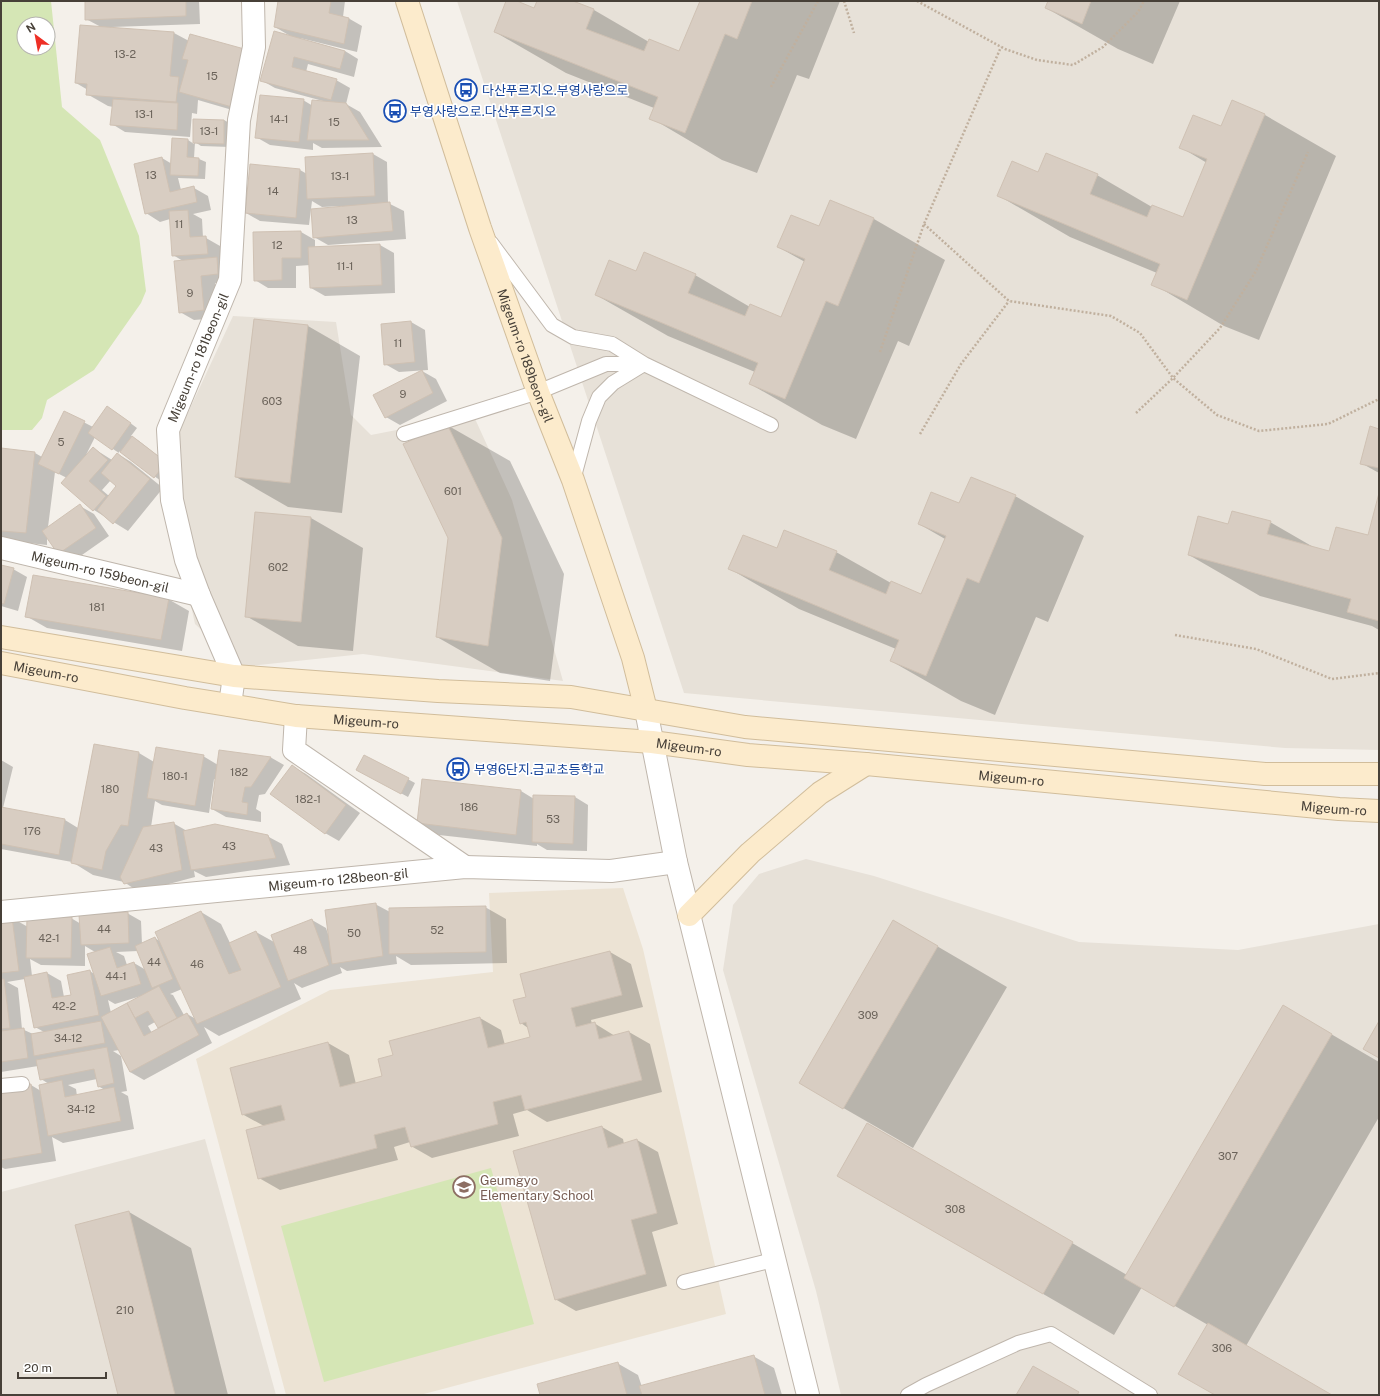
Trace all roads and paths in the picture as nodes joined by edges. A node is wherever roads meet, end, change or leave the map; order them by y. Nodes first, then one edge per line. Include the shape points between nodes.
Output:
1 (254, 1) edge
2 (407, 1) edge
3 (818, 1) edge
4 (844, 1) edge
5 (917, 1) edge
6 (1144, 1) edge
7 (854, 33) dead end
8 (1001, 48) junction
9 (771, 87) dead end
10 (1308, 152) dead end
11 (924, 224) junction
12 (480, 228) junction
13 (1009, 301) junction
14 (880, 352) dead end
15 (644, 364) junction
16 (1173, 378) junction
17 (538, 392) junction
18 (1379, 399) edge
19 (1136, 413) dead end
20 (771, 425) dead end
21 (404, 434) dead end
22 (920, 434) dead end
23 (573, 480) junction
24 (1, 548) edge
25 (199, 595) junction
26 (1175, 635) dead end
27 (1, 637) edge
28 (1, 663) edge
29 (1379, 673) edge
30 (234, 676) junction
31 (230, 705) junction
32 (646, 710) junction
33 (296, 716) junction
34 (652, 742) junction
35 (866, 764) junction
36 (1379, 774) edge
37 (1379, 811) edge
38 (676, 862) junction
39 (465, 867) junction
40 (1, 912) edge
41 (688, 914) junction
42 (22, 1084) dead end
43 (1, 1086) edge
44 (773, 1260) junction
45 (684, 1282) dead end
46 (808, 1395) edge
47 (908, 1395) edge
48 (1150, 1395) edge

1 - 25 street, Migeum-ro 181beon-gil via 254,47 239,120 230,280 168,430 172,500 186,560
2 - 12 street, Migeum-ro 189beon-gil
3 - 9 path
4 - 7 path
5 - 8 path
6 - 8 path via 1138,12 1103,47 1073,65 1038,60
8 - 11 path
10 - 16 path via 1256,271 1220,328
11 - 13 path
11 - 14 path
12 - 15 lane via 552,325 573,337 612,344
12 - 17 street, Migeum-ro 189beon-gil
13 - 16 path via 1112,316 1140,333
13 - 22 path via 961,364
15 - 17 lane via 606,364
15 - 20 lane
15 - 23 lane via 613,384 599,397 589,421
16 - 18 path via 1217,415 1259,431 1328,424
16 - 19 path
17 - 21 lane
17 - 23 street, Migeum-ro 189beon-gil
23 - 32 street, Migeum-ro 189beon-gil via 633,658
24 - 25 street, Migeum-ro 159beon-gil
25 - 30 street, Migeum-ro 181beon-gil
26 - 29 path via 1256,649 1332,679
27 - 30 street, Migeum-ro
28 - 31 street, Migeum-ro
30 - 31 street
30 - 32 street, Migeum-ro via 571,697
31 - 33 street, Migeum-ro
32 - 34 street
32 - 36 street, Migeum-ro via 746,728 1265,774
33 - 34 street, Migeum-ro
33 - 39 street via 294,750
34 - 35 street, Migeum-ro via 748,755
34 - 38 street
35 - 37 street, Migeum-ro
35 - 41 street via 820,793 750,853
38 - 39 street, Migeum-ro 128beon-gil via 611,871
38 - 41 street
39 - 40 street, Migeum-ro 128beon-gil
41 - 44 street
42 - 43 lane
44 - 45 lane
44 - 46 street
47 - 48 lane via 1018,1343 1051,1334

